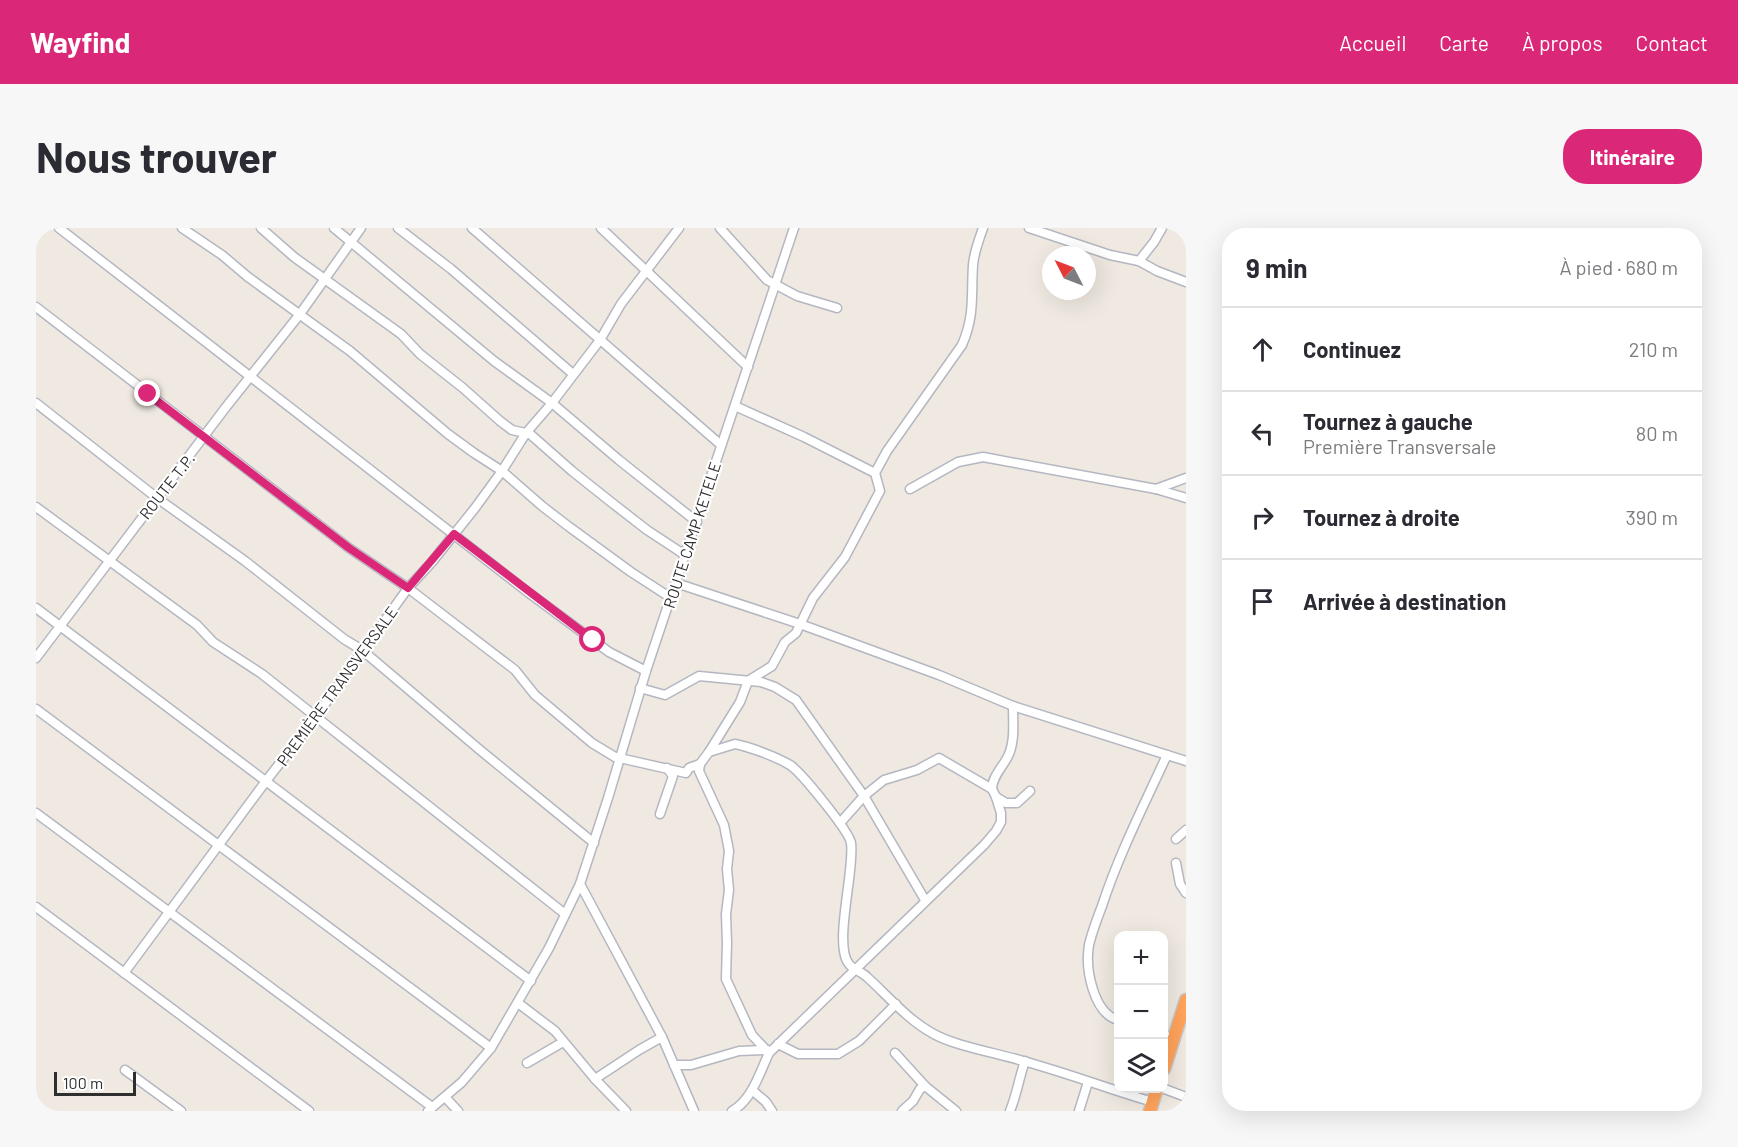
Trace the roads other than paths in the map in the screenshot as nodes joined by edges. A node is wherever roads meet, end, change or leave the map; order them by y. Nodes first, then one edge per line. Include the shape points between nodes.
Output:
1 (40, 228) edge
2 (59, 228) edge
3 (182, 228) edge
4 (261, 228) edge
5 (334, 228) edge
6 (361, 228) edge
7 (398, 228) edge
8 (472, 228) edge
9 (600, 228) edge
10 (679, 228) edge
11 (720, 228) edge
12 (794, 228) edge
13 (983, 228) edge
14 (1029, 228) edge
15 (1162, 228) edge
16 (36, 233) edge
17 (350, 242) junction
18 (1139, 261) junction
19 (646, 272) junction
20 (325, 278) junction
21 (1186, 282) edge
22 (775, 285) junction
23 (36, 307) edge
24 (837, 308) dead end
25 (300, 314) junction
26 (600, 340) junction
27 (748, 367) junction
28 (573, 374) junction
29 (251, 376) junction
30 (36, 403) edge
31 (552, 403) junction
32 (735, 406) junction
33 (526, 433) junction
34 (204, 437) junction
35 (721, 445) junction
36 (502, 471) junction
37 (875, 473) junction
38 (1186, 478) edge
39 (910, 489) dead end
40 (1156, 489) junction
41 (157, 498) junction
42 (1186, 498) edge
43 (36, 507) edge
44 (697, 522) junction
45 (454, 534) junction
46 (685, 555) junction
47 (109, 561) junction
48 (676, 583) junction
49 (408, 588) junction
50 (671, 598) junction
51 (36, 609) edge
52 (800, 624) junction
53 (60, 626) junction
54 (362, 650) junction
55 (36, 658) edge
56 (646, 671) junction
57 (748, 681) junction
58 (640, 688) junction
59 (1013, 706) junction
60 (36, 709) edge
61 (315, 718) junction
62 (709, 752) junction
63 (1167, 755) junction
64 (620, 758) junction
65 (1186, 760) edge
66 (700, 764) junction
67 (666, 768) junction
68 (266, 781) junction
69 (1030, 791) dead end
70 (994, 793) junction
71 (864, 796) junction
72 (36, 813) edge
73 (660, 814) dead end
74 (840, 823) junction
75 (1186, 830) edge
76 (1176, 839) dead end
77 (594, 843) junction
78 (219, 845) junction
79 (1176, 863) dead end
80 (580, 884) junction
81 (1186, 892) edge
82 (925, 900) junction
83 (36, 907) edge
84 (169, 911) junction
85 (565, 914) junction
86 (854, 969) junction
87 (124, 973) junction
88 (531, 981) junction
89 (518, 1003) junction
90 (896, 1005) junction
91 (1185, 1005) edge
92 (1114, 1019) edge
93 (662, 1037) junction
94 (1168, 1037) edge
95 (563, 1042) junction
96 (778, 1044) junction
97 (491, 1048) junction
98 (768, 1052) junction
99 (896, 1053) dead end
100 (1025, 1061) junction
101 (528, 1063) dead end
102 (674, 1065) junction
103 (125, 1070) dead end
104 (595, 1079) junction
105 (1088, 1082) junction
106 (925, 1086) junction
107 (752, 1090) junction
108 (1168, 1091) edge
109 (445, 1097) junction
110 (1186, 1097) edge
111 (1151, 1106) edge
112 (430, 1109) edge
113 (181, 1111) edge
114 (309, 1111) edge
115 (458, 1111) edge
116 (626, 1111) edge
117 (694, 1111) edge
118 (732, 1111) edge
119 (772, 1111) edge
120 (902, 1111) edge
121 (956, 1111) edge
122 (1010, 1111) edge
123 (1079, 1111) edge

1 - 16 street
2 - 29 street
3 - 25 street
4 - 20 street
5 - 17 street
6 - 17 street, ROUTE T.P.
7 - 28 street
8 - 26 street
9 - 19 street
10 - 19 street, PREMIÈRE TRANSVERSALE
11 - 22 street via 762,276
12 - 22 street, ROUTE CAMP KETELE
13 - 37 street via 973,266 973,308 962,345
14 - 18 street
15 - 18 street
17 - 20 street, ROUTE T.P.
17 - 31 street via 494,361
18 - 21 street
19 - 26 street, PREMIÈRE TRANSVERSALE
19 - 27 street
20 - 25 street, ROUTE T.P.
20 - 33 street via 401,334 500,422
22 - 24 street
22 - 27 street, ROUTE CAMP KETELE
23 - 34 street
25 - 29 street, ROUTE T.P.
25 - 36 street via 448,434
26 - 28 street, PREMIÈRE TRANSVERSALE
26 - 35 street
27 - 32 street, ROUTE CAMP KETELE
28 - 31 street, PREMIÈRE TRANSVERSALE
29 - 34 street, ROUTE T.P.
29 - 45 street
30 - 41 street
31 - 33 street, PREMIÈRE TRANSVERSALE
31 - 44 street
32 - 35 street, ROUTE CAMP KETELE
32 - 37 street
33 - 36 street, PREMIÈRE TRANSVERSALE
33 - 46 street via 647,530
34 - 41 street, ROUTE T.P.
34 - 49 street
35 - 44 street, ROUTE CAMP KETELE
36 - 45 street, PREMIÈRE TRANSVERSALE
36 - 50 street via 550,513
37 - 52 street via 880,491 845,557 813,598
38 - 40 street
39 - 40 street via 958,462 983,457
40 - 42 street
41 - 47 street, ROUTE T.P.
41 - 54 street
43 - 47 street
44 - 46 street, ROUTE CAMP KETELE
45 - 49 street, PREMIÈRE TRANSVERSALE
45 - 56 street via 609,652
46 - 48 street, ROUTE CAMP KETELE
47 - 53 street, ROUTE T.P.
47 - 61 street
48 - 50 street, ROUTE CAMP KETELE
48 - 52 street
49 - 54 street, PREMIÈRE TRANSVERSALE
49 - 64 street via 515,670 535,695 592,743
50 - 56 street, ROUTE CAMP KETELE
51 - 53 street
52 - 57 street via 773,665
52 - 59 street
53 - 55 street, ROUTE T.P.
53 - 68 street
54 - 61 street, PREMIÈRE TRANSVERSALE
54 - 77 street
56 - 58 street, ROUTE CAMP KETELE
57 - 58 street via 699,676 665,695
57 - 62 street via 740,702
57 - 71 street via 775,687 796,700
58 - 64 street, ROUTE CAMP KETELE
59 - 63 street
59 - 70 street via 1011,747 993,782
60 - 78 street
61 - 68 street, PREMIÈRE TRANSVERSALE
61 - 85 street
62 - 66 street
62 - 74 street via 735,744 788,764
63 - 65 street
63 - 92 street via 1113,872 1089,948 1093,991 1103,1010
64 - 67 street
64 - 77 street, ROUTE CAMP KETELE
66 - 67 street via 686,773
66 - 98 street via 699,771 724,825 729,851 726,979 752,1035
67 - 73 street via 673,776
68 - 78 street, PREMIÈRE TRANSVERSALE
68 - 88 street
69 - 70 street via 1017,803 1005,803
70 - 71 street via 939,758 884,780
70 - 82 street via 1001,813 996,831
71 - 74 street
71 - 82 street
72 - 84 street
74 - 86 street via 851,845 844,949 847,962
75 - 76 street
77 - 80 street, ROUTE CAMP KETELE
78 - 84 street, PREMIÈRE TRANSVERSALE
78 - 97 street
79 - 81 street via 1180,884
80 - 85 street, ROUTE CAMP KETELE
80 - 93 street
82 - 86 street
83 - 87 street
84 - 87 street, PREMIÈRE TRANSVERSALE
84 - 112 street
85 - 88 street, ROUTE CAMP KETELE
86 - 90 street via 865,974
86 - 96 street
87 - 114 street
88 - 89 street, ROUTE CAMP KETELE
89 - 95 street via 543,1020
89 - 97 street, ROUTE CAMP KETELE
90 - 96 street via 859,1041 838,1054 798,1054
90 - 100 street via 933,1034
91 - 94 highway
93 - 102 street
93 - 104 street
95 - 101 street
95 - 104 street
96 - 98 street
97 - 109 street, ROUTE CAMP KETELE
98 - 102 street via 739,1051 691,1065
98 - 107 street
99 - 106 street
100 - 105 street
100 - 122 street
102 - 117 street
103 - 113 street
104 - 116 street
105 - 111 street
105 - 123 street
106 - 120 street
106 - 121 street
107 - 118 street
107 - 119 street
108 - 110 street
109 - 112 street, ROUTE CAMP KETELE
109 - 115 street

